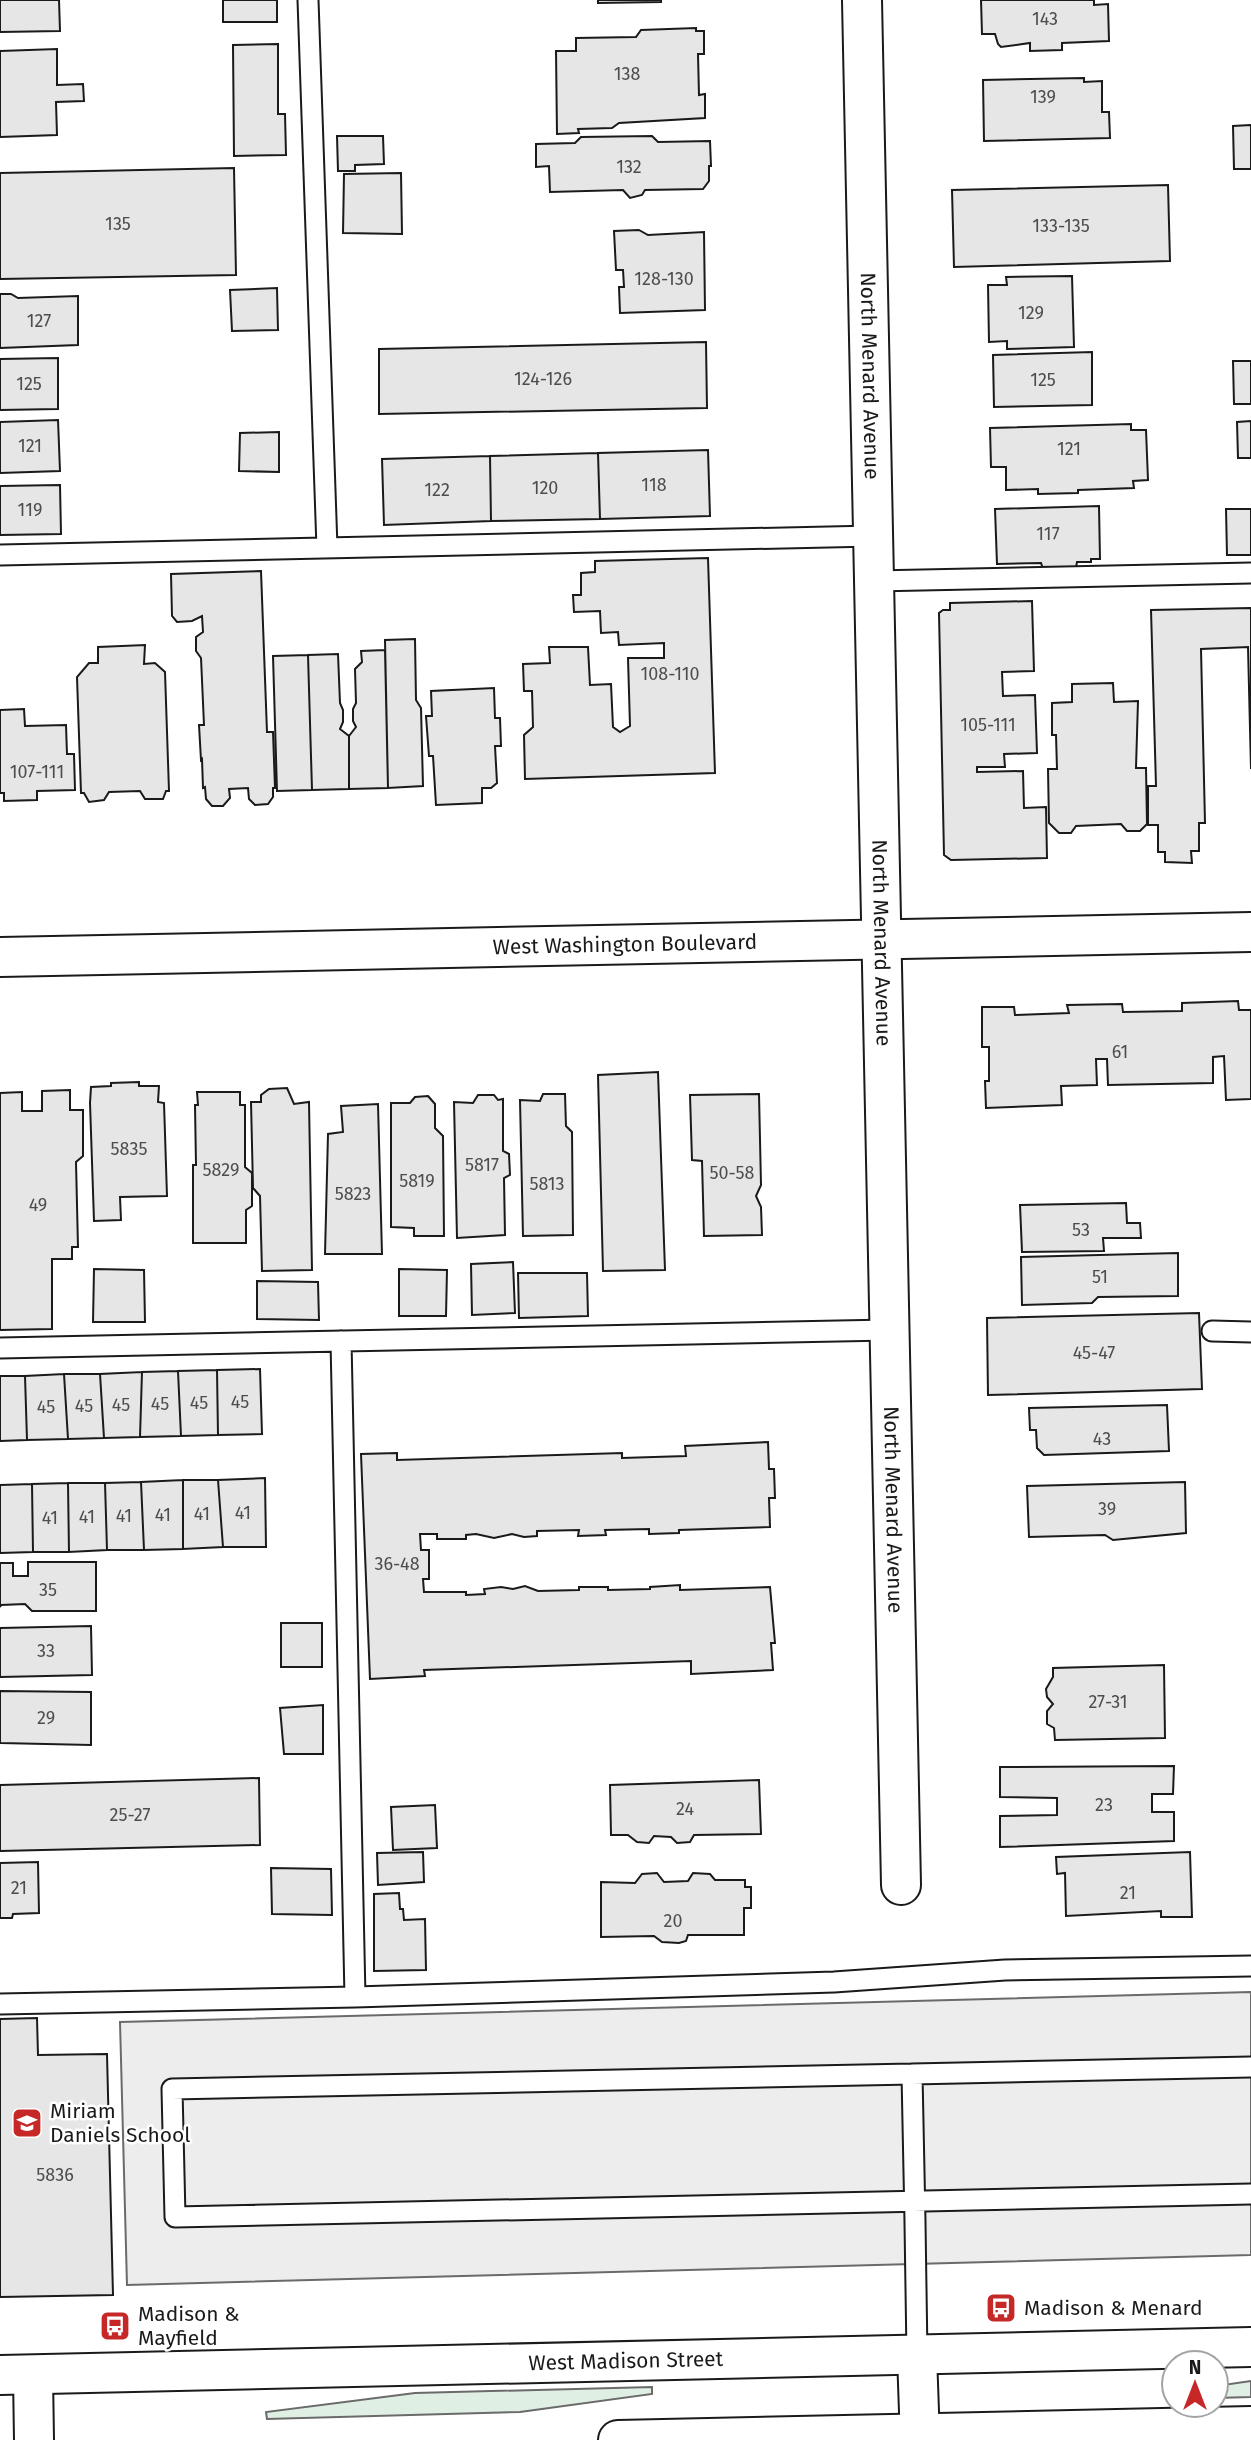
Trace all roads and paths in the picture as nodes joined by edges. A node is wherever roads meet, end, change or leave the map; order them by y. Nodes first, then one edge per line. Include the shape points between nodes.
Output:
1 (308, 0) edge
2 (862, 0) edge
3 (873, 536) junction
4 (327, 548) junction
5 (0, 555) edge
6 (1251, 573) edge
7 (874, 581) junction
8 (1251, 932) edge
9 (881, 940) junction
10 (0, 957) edge
11 (889, 1330) junction
12 (1212, 1331) dead end
13 (1251, 1332) edge
14 (341, 1341) junction
15 (0, 1348) edge
16 (901, 1885) dead end
17 (1251, 1966) edge
18 (355, 1997) junction
19 (0, 2004) edge
20 (1251, 2067) edge
21 (912, 2074) junction
22 (1251, 2194) edge
23 (914, 2202) junction
24 (1251, 2347) edge
25 (917, 2355) junction
26 (16, 2375) edge
27 (1251, 2426) edge
28 (920, 2437) edge
29 (34, 2440) edge
30 (618, 2440) edge

1 - 4 lane
2 - 3 street, North Menard Avenue
3 - 4 lane
3 - 7 street, North Menard Avenue
4 - 5 lane
6 - 7 lane
7 - 9 street, North Menard Avenue
8 - 9 street, West Washington Boulevard
9 - 10 street, West Washington Boulevard
9 - 11 street, North Menard Avenue
11 - 14 lane
11 - 16 street, North Menard Avenue
12 - 13 lane
14 - 15 lane
14 - 18 lane
17 - 18 lane via 1005,1970 834,1982
18 - 19 lane
20 - 21 lane
21 - 23 lane
21 - 23 lane via 172,2089 175,2217
22 - 23 lane
23 - 25 lane
24 - 25 street, West Madison Street
25 - 26 street, West Madison Street
25 - 28 street
26 - 29 street
27 - 28 street
28 - 30 street

